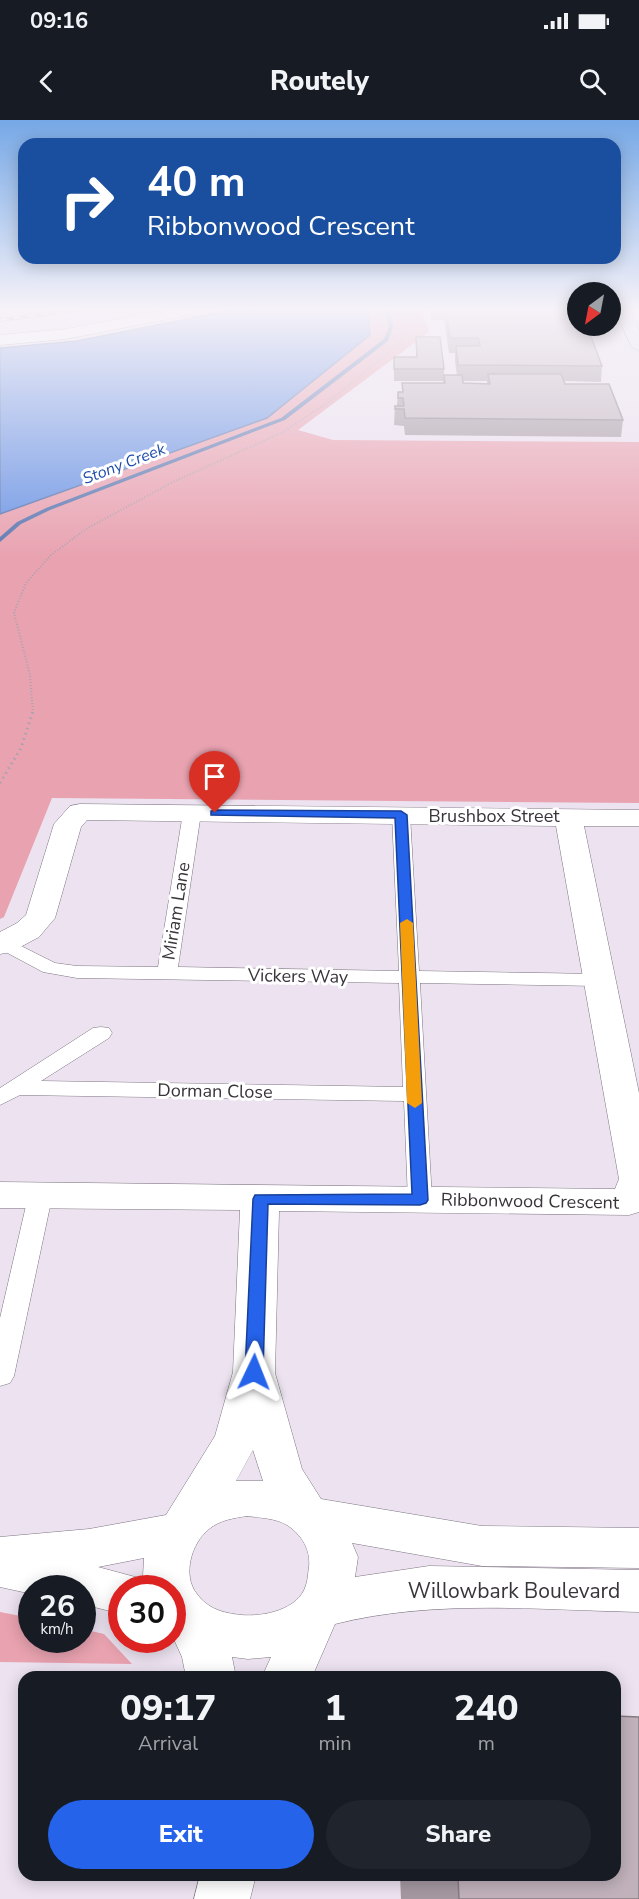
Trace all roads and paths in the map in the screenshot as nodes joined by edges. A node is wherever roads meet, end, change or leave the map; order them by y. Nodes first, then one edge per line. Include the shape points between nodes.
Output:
1 (336, 393) edge
2 (0, 783) edge
3 (192, 813) junction
4 (401, 815) junction
5 (568, 816) junction
6 (639, 818) edge
7 (2, 944) edge
8 (167, 974) junction
9 (410, 977) junction
10 (599, 980) junction
11 (101, 1033) dead end
12 (8, 1093) edge
13 (414, 1095) junction
14 (0, 1195) edge
15 (40, 1197) junction
16 (261, 1199) junction
17 (420, 1200) junction
18 (254, 1372) junction
19 (0, 1377) edge
20 (306, 1514) junction
21 (182, 1526) junction
22 (639, 1548) edge
23 (0, 1557) edge
24 (0, 1569) edge
25 (165, 1575) edge
26 (108, 1590) edge
27 (639, 1591) edge
28 (318, 1608) junction
29 (186, 1614) edge
30 (186, 1622) edge
31 (210, 1671) edge
32 (290, 1671) edge
33 (221, 1881) edge
34 (226, 1881) edge
35 (221, 1899) edge

1 - 2 path via 296,423 87,528 47,559 24,585 14,613 33,693 33,711 16,756
3 - 4 street, Brushbox Street
3 - 7 street, Brushbox Street via 80,812 68,824 40,918 28,930
3 - 8 lane, Miriam Lane
4 - 5 street, Brushbox Street
4 - 9 lane
5 - 6 street, Brushbox Street
5 - 10 street, Ribbonwood Crescent
7 - 8 lane, Vickers Way via 50,968
8 - 9 lane, Vickers Way
9 - 10 lane, Vickers Way
9 - 13 lane
10 - 17 street, Ribbonwood Crescent via 638,1179 629,1202
11 - 12 lane, Dorman Close
12 - 13 lane, Dorman Close
13 - 17 lane
14 - 15 street, Ribbonwood Crescent
15 - 16 street, Ribbonwood Crescent
15 - 19 lane
16 - 17 street, Ribbonwood Crescent
16 - 18 street
18 - 20 street via 280,1470
18 - 21 street via 237,1438
20 - 21 street via 279,1500 255,1496 206,1507
20 - 22 street via 482,1546
20 - 28 street via 325,1532 333,1551 330,1589
21 - 23 street via 126,1544
21 - 25 street via 167,1553
24 - 26 street
27 - 28 street, Willowbark Boulevard via 429,1587 367,1595
28 - 29 street via 297,1626 271,1636 243,1639 215,1634
28 - 32 street
30 - 31 street via 207,1657
33 - 35 street
34 - 35 street

